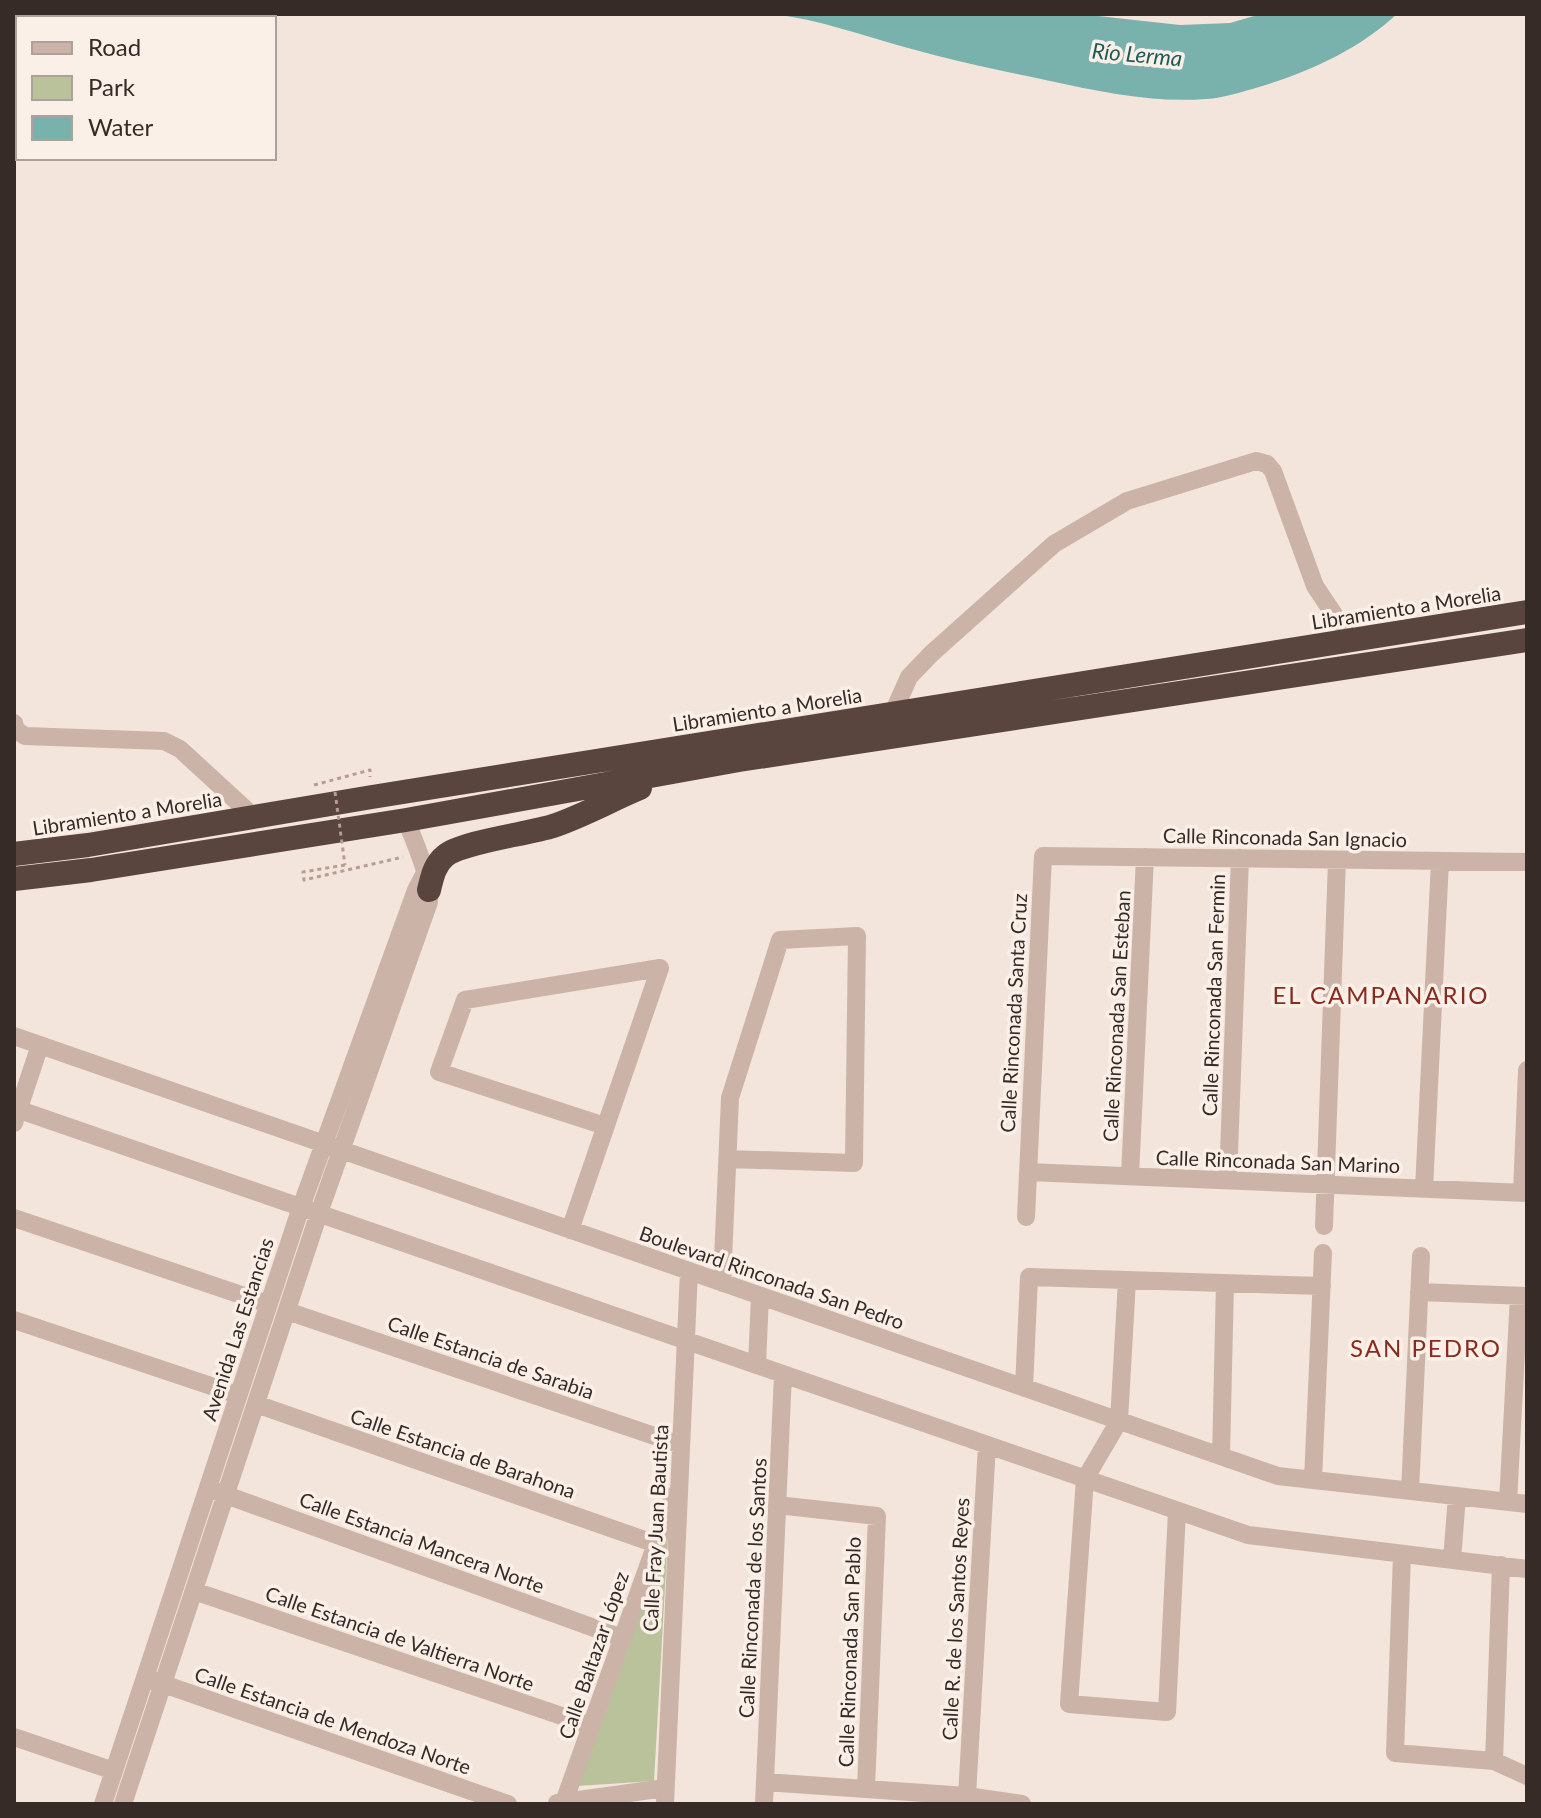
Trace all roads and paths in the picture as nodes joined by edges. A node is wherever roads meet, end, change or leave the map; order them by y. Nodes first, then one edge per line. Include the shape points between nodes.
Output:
1 (1527, 612) edge
2 (1351, 640) junction
3 (1527, 640) edge
4 (893, 713) junction
5 (14, 723) edge
6 (676, 771) junction
7 (335, 792) dead end
8 (255, 818) junction
9 (406, 820) junction
10 (14, 854) edge
11 (418, 854) junction
12 (1043, 856) joint
13 (1145, 857) junction
14 (1240, 858) junction
15 (1337, 860) junction
16 (1440, 861) junction
17 (1527, 862) edge
18 (14, 879) edge
19 (427, 881) junction
20 (14, 1036) edge
21 (40, 1045) junction
22 (1527, 1070) edge
23 (15, 1113) edge
24 (605, 1126) junction
25 (332, 1147) junction
26 (728, 1159) junction
27 (1028, 1172) junction
28 (1130, 1176) junction
29 (1228, 1180) junction
30 (1326, 1185) junction
31 (1424, 1189) junction
32 (1524, 1193) edge
33 (301, 1207) junction
34 (319, 1213) junction
35 (1026, 1217) dead end
36 (14, 1218) edge
37 (1324, 1226) dead end
38 (570, 1230) junction
39 (1323, 1253) dead end
40 (1421, 1256) dead end
41 (689, 1271) junction
42 (1127, 1280) junction
43 (722, 1283) junction
44 (1225, 1283) junction
45 (1322, 1286) junction
46 (1419, 1292) junction
47 (760, 1296) junction
48 (1523, 1296) edge
49 (268, 1304) junction
50 (287, 1311) junction
51 (14, 1320) edge
52 (685, 1340) junction
53 (757, 1365) junction
54 (783, 1374) junction
55 (1024, 1388) junction
56 (238, 1395) junction
57 (256, 1404) junction
58 (1119, 1421) junction
59 (681, 1445) junction
60 (987, 1445) junction
61 (1221, 1456) junction
62 (679, 1477) junction
63 (1085, 1479) junction
64 (1313, 1480) junction
65 (208, 1488) junction
66 (1410, 1491) junction
67 (226, 1494) junction
68 (1457, 1496) junction
69 (1508, 1502) junction
70 (1527, 1504) edge
71 (777, 1505) junction
72 (1177, 1511) junction
73 (656, 1544) junction
74 (1402, 1554) junction
75 (1452, 1560) junction
76 (1501, 1565) junction
77 (1527, 1569) edge
78 (194, 1591) junction
79 (622, 1638) junction
80 (145, 1678) junction
81 (163, 1684) junction
82 (591, 1726) junction
83 (14, 1737) edge
84 (1494, 1761) junction
85 (114, 1771) junction
86 (1527, 1776) edge
87 (765, 1782) junction
88 (866, 1789) junction
89 (665, 1796) edge
90 (967, 1796) junction
91 (559, 1803) edge
92 (103, 1804) edge
93 (123, 1804) edge
94 (508, 1804) edge
95 (764, 1804) edge
96 (1022, 1804) edge

1 - 2 highway, Libramiento a Morelia
2 - 4 highway, Libramiento a Morelia
2 - 4 street via 1315,586 1273,471 1256,461 1127,501 1054,544 909,677
3 - 6 highway
4 - 8 highway, Libramiento a Morelia
5 - 8 street via 25,736 164,741 180,749
6 - 9 highway
6 - 19 highway via 556,825 446,855
7 - 11 path, bridge via 345,865 303,872 304,880
8 - 10 highway, Libramiento a Morelia
9 - 11 street
9 - 18 highway
11 - 19 street
12 - 13 street, Calle Rinconada San Ignacio
12 - 27 street, Calle Rinconada Santa Cruz
13 - 14 street, Calle Rinconada San Ignacio
13 - 28 street, Calle Rinconada San Esteban
14 - 15 street, Calle Rinconada San Ignacio
14 - 29 street, Calle Rinconada San Fermin
15 - 16 street, Calle Rinconada San Ignacio
15 - 30 street
16 - 17 street, Calle Rinconada San Ignacio
16 - 31 street
19 - 25 street, Avenida Las Estancias via 429,902
20 - 21 street, Boulevard Rinconada San Pedro
21 - 23 street
21 - 25 street, Boulevard Rinconada San Pedro
22 - 32 street
23 - 33 street
24 - 24 street via 660,968 465,1000 439,1072
24 - 38 street
25 - 33 street, Avenida Las Estancias
25 - 34 street, Avenida Las Estancias
25 - 38 street, Boulevard Rinconada San Pedro
26 - 26 street via 730,1098 780,940 857,936 854,1163
26 - 43 street
27 - 28 street, Calle Rinconada San Marino
27 - 35 street, Calle Rinconada Santa Cruz
28 - 29 street, Calle Rinconada San Marino
29 - 30 street, Calle Rinconada San Marino
30 - 31 street, Calle Rinconada San Marino
30 - 37 street
31 - 32 street, Calle Rinconada San Marino
33 - 34 street
33 - 49 street, Avenida Las Estancias
34 - 50 street, Avenida Las Estancias
34 - 52 street
36 - 49 street
38 - 41 street, Boulevard Rinconada San Pedro
39 - 45 street
40 - 46 street
41 - 43 street, Boulevard Rinconada San Pedro
41 - 52 street, Calle Fray Juan Bautista
42 - 44 street
42 - 55 street via 1029,1277
42 - 58 street
43 - 47 street, Boulevard Rinconada San Pedro
44 - 45 street
44 - 61 street
45 - 64 street
46 - 48 street
46 - 66 street
47 - 53 street
47 - 55 street, Boulevard Rinconada San Pedro
48 - 69 street
49 - 56 street, Avenida Las Estancias
50 - 57 street, Avenida Las Estancias
50 - 59 street, Calle Estancia de Sarabia
51 - 56 street
52 - 53 street
52 - 59 street, Calle Fray Juan Bautista
53 - 54 street
54 - 60 street
54 - 71 street, Calle Rinconada de los Santos
55 - 58 street, Boulevard Rinconada San Pedro
56 - 65 street, Avenida Las Estancias
57 - 67 street, Avenida Las Estancias
57 - 73 street, Calle Estancia de Barahona
58 - 61 street, Boulevard Rinconada San Pedro
58 - 63 street
59 - 62 street, Calle Fray Juan Bautista
60 - 63 street
60 - 90 street, Calle R. de los Santos Reyes
61 - 64 street, Boulevard Rinconada San Pedro via 1278,1476
62 - 73 street, Calle Baltazar López
62 - 89 street, Calle Fray Juan Bautista
63 - 72 street
63 - 72 street via 1069,1704 1167,1712
64 - 66 street, Boulevard Rinconada San Pedro
65 - 67 street, Calle Estancia Mancera Norte
65 - 80 street, Avenida Las Estancias
66 - 68 street, Boulevard Rinconada San Pedro
67 - 78 street, Avenida Las Estancias
67 - 79 street, Calle Estancia Mancera Norte
68 - 69 street, Boulevard Rinconada San Pedro
68 - 75 street
69 - 70 street, Boulevard Rinconada San Pedro
71 - 87 street, Calle Rinconada de los Santos
71 - 88 street, Calle Rinconada San Pablo via 877,1516
72 - 74 street via 1248,1535
73 - 79 street, Calle Baltazar López
74 - 75 street
74 - 84 street via 1395,1753
75 - 76 street
76 - 77 street
76 - 84 street
78 - 81 street, Avenida Las Estancias
78 - 82 street, Calle Estancia de Valtierra Norte
79 - 82 street, Calle Baltazar López
80 - 81 street, Calle Estancia de Mendoza Norte
80 - 85 street, Avenida Las Estancias
81 - 93 street, Avenida Las Estancias
81 - 94 street, Calle Estancia de Mendoza Norte
82 - 91 street, Calle Baltazar López
83 - 85 street
84 - 86 street
85 - 92 street, Avenida Las Estancias
87 - 88 street
87 - 95 street, Calle Rinconada de los Santos
88 - 90 street
89 - 91 street
90 - 96 street

